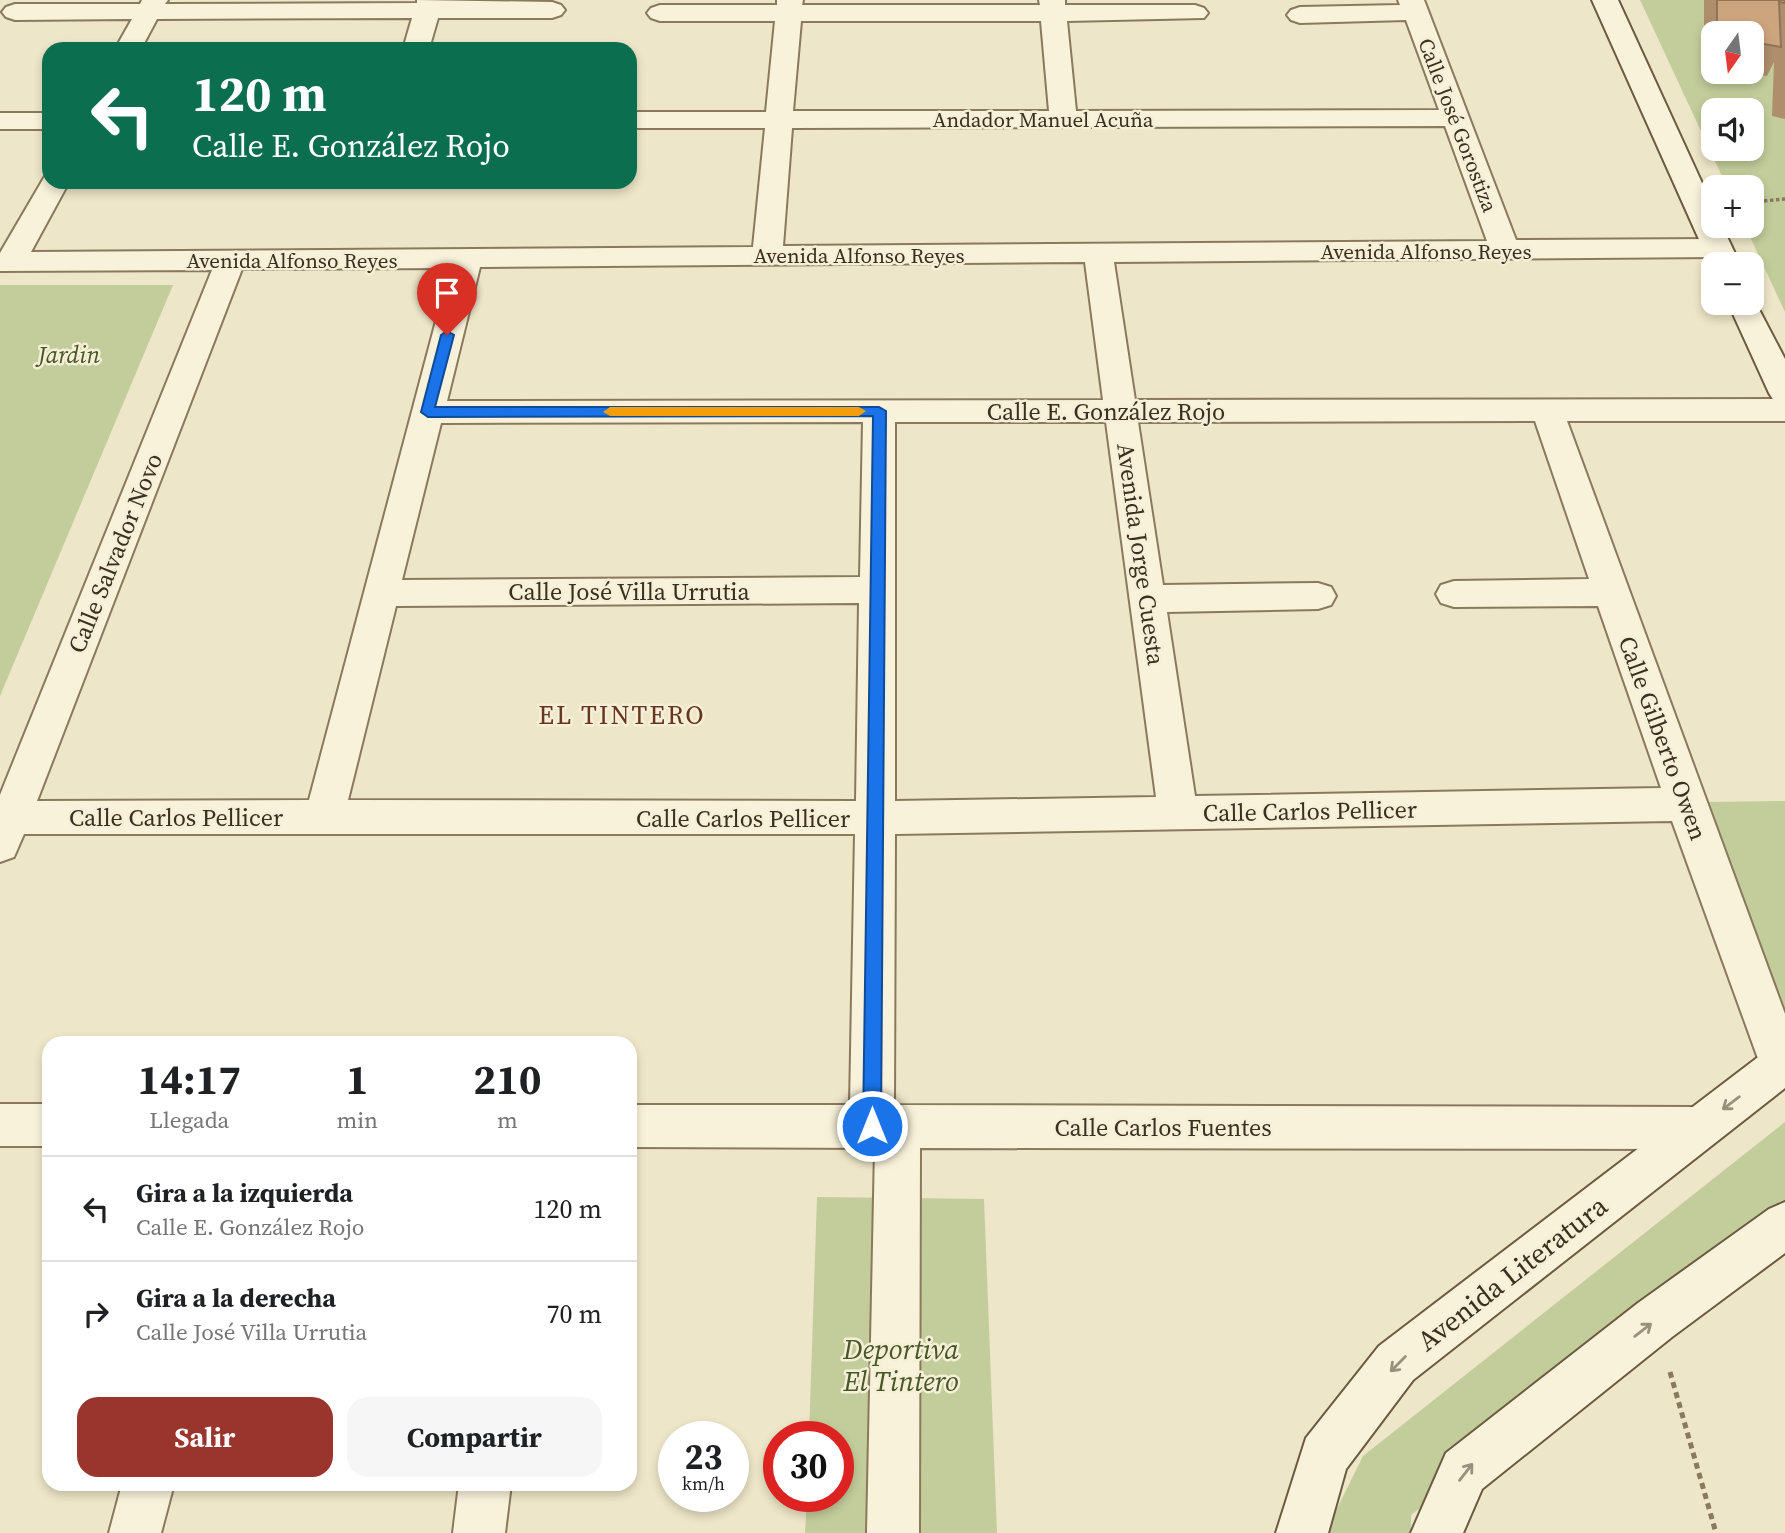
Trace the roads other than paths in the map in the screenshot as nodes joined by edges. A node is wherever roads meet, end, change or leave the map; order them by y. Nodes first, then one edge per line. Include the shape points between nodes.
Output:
1 (1605, 0) edge
2 (429, 5) edge
3 (152, 6) edge
4 (790, 6) edge
5 (1413, 6) edge
6 (1052, 7) edge
7 (552, 10) dead end
8 (15, 12) dead end
9 (660, 13) dead end
10 (1195, 13) dead end
11 (1300, 15) dead end
12 (132, 42) edge
13 (418, 42) edge
14 (1456, 118) junction
15 (1063, 119) junction
16 (637, 120) edge
17 (779, 120) junction
18 (0, 121) edge
19 (42, 121) edge
20 (51, 189) edge
21 (1505, 250) junction
22 (1719, 252) edge
23 (1098, 253) junction
24 (1701, 255) edge
25 (767, 256) junction
26 (467, 259) junction
27 (230, 261) junction
28 (6, 262) edge
29 (1749, 315) edge
30 (1785, 394) edge
31 (1547, 410) junction
32 (1785, 410) edge
33 (879, 411) junction
34 (1121, 411) junction
35 (428, 412) junction
36 (877, 590) junction
37 (1612, 592) junction
38 (381, 593) junction
39 (1454, 594) dead end
40 (1318, 596) dead end
41 (1147, 599) junction
42 (1686, 804) junction
43 (1178, 813) junction
44 (324, 816) junction
45 (875, 818) junction
46 (5, 832) edge
47 (1784, 1063) edge
48 (0, 1125) edge
49 (42, 1125) edge
50 (637, 1126) edge
51 (885, 1127) junction
52 (1697, 1128) junction
53 (1785, 1225) edge
54 (146, 1491) edge
55 (484, 1491) edge
56 (135, 1533) edge
57 (479, 1533) edge
58 (892, 1533) edge
59 (1302, 1533) edge
60 (1437, 1533) edge

1 - 22 street
2 - 3 street
2 - 7 street
2 - 13 street
3 - 8 street
3 - 12 street
4 - 6 street
4 - 9 street
4 - 17 street
5 - 11 street
5 - 14 street, Calle José Gorostiza
6 - 10 street
6 - 15 street
14 - 15 street, Andador Manuel Acuña
14 - 21 street, Calle José Gorostiza
15 - 17 street, Andador Manuel Acuña
16 - 17 street, Andador Manuel Acuña
17 - 25 street
18 - 19 street
20 - 28 street
21 - 23 street, Avenida Alfonso Reyes
21 - 24 street, Avenida Alfonso Reyes
23 - 25 street, Avenida Alfonso Reyes
23 - 34 street, Avenida Jorge Cuesta
25 - 26 street, Avenida Alfonso Reyes
26 - 27 street, Avenida Alfonso Reyes
26 - 35 street
27 - 28 street, Avenida Alfonso Reyes
27 - 46 street, Calle Salvador Novo
29 - 30 street
31 - 32 street, Calle E. González Rojo
31 - 34 street, Calle E. González Rojo
31 - 37 street, Calle Gilberto Owen
33 - 34 street, Calle E. González Rojo
33 - 35 street, Calle E. González Rojo
33 - 36 street
34 - 41 street, Avenida Jorge Cuesta
35 - 38 street
36 - 38 street, Calle José Villa Urrutia
36 - 45 street
37 - 39 street
37 - 42 street, Calle Gilberto Owen
38 - 44 street
40 - 41 street
41 - 43 street, Avenida Jorge Cuesta
42 - 43 street, Calle Carlos Pellicer
42 - 47 street, Calle Gilberto Owen
43 - 45 street, Calle Carlos Pellicer
44 - 45 street, Calle Carlos Pellicer
44 - 46 street, Calle Carlos Pellicer
45 - 51 street
47 -> 52 street, Avenida Literatura
48 - 49 street
50 - 51 street, Calle Carlos Fuentes
51 - 52 street, Calle Carlos Fuentes
51 - 58 street
52 -> 59 street, Avenida Literatura via 1396,1363 1324,1456
60 -> 53 street via 1464,1471 1655,1320
54 - 56 street
55 - 57 street

